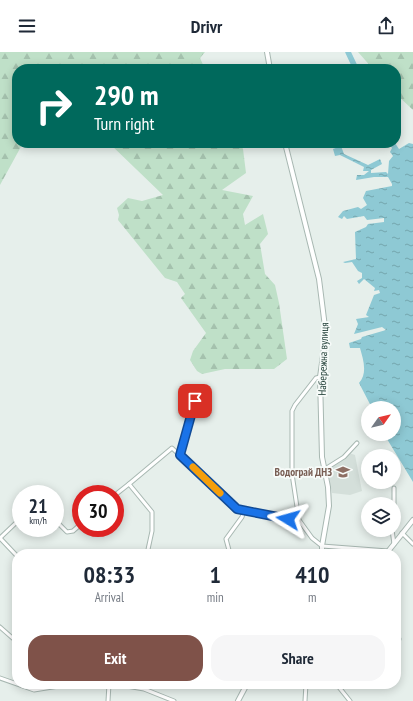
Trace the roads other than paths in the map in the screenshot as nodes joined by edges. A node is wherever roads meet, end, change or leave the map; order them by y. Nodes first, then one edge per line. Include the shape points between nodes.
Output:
1 (266, 52) edge
2 (269, 64) edge
3 (286, 148) edge
4 (320, 377) junction
5 (195, 401) dead end
6 (357, 442) dead end
7 (180, 455) junction
8 (325, 469) junction
9 (129, 484) junction
10 (124, 488) edge
11 (244, 511) junction
12 (299, 520) junction
13 (413, 520) edge
14 (12, 527) edge
15 (402, 534) junction
16 (393, 537) edge
17 (0, 538) edge
18 (394, 544) junction
19 (413, 544) edge
20 (322, 546) junction
21 (148, 549) edge
22 (229, 549) edge
23 (350, 549) edge
24 (390, 549) edge
25 (12, 551) edge
26 (0, 627) edge
27 (12, 638) edge
28 (0, 678) edge
29 (12, 682) edge
30 (109, 689) edge
31 (144, 689) edge
32 (244, 689) edge
33 (306, 689) edge
34 (340, 689) edge
35 (108, 701) edge
36 (174, 701) edge
37 (238, 701) edge
38 (305, 701) edge
39 (350, 701) edge

1 - 2 street
3 - 4 street, Набережна вулиця via 321,290 326,334
4 - 8 street, Набережна вулиця via 322,457
4 - 12 street via 316,378 301,396 292,411 292,474
5 - 7 street
6 - 8 street via 344,457
7 - 9 street via 172,448
7 - 11 street via 237,509
8 - 20 street, Набережна вулиця via 329,506
9 - 10 street
9 - 21 street via 152,512
11 - 12 street
11 - 22 street via 226,539
12 - 20 street via 312,538
13 - 15 street
14 - 17 street
15 - 18 street
15 - 19 street
16 - 18 street
17 - 25 street
18 - 24 street
20 - 23 street
26 - 27 street
28 - 29 street
30 - 35 street
31 - 36 street
32 - 37 street
33 - 38 street
34 - 39 street

